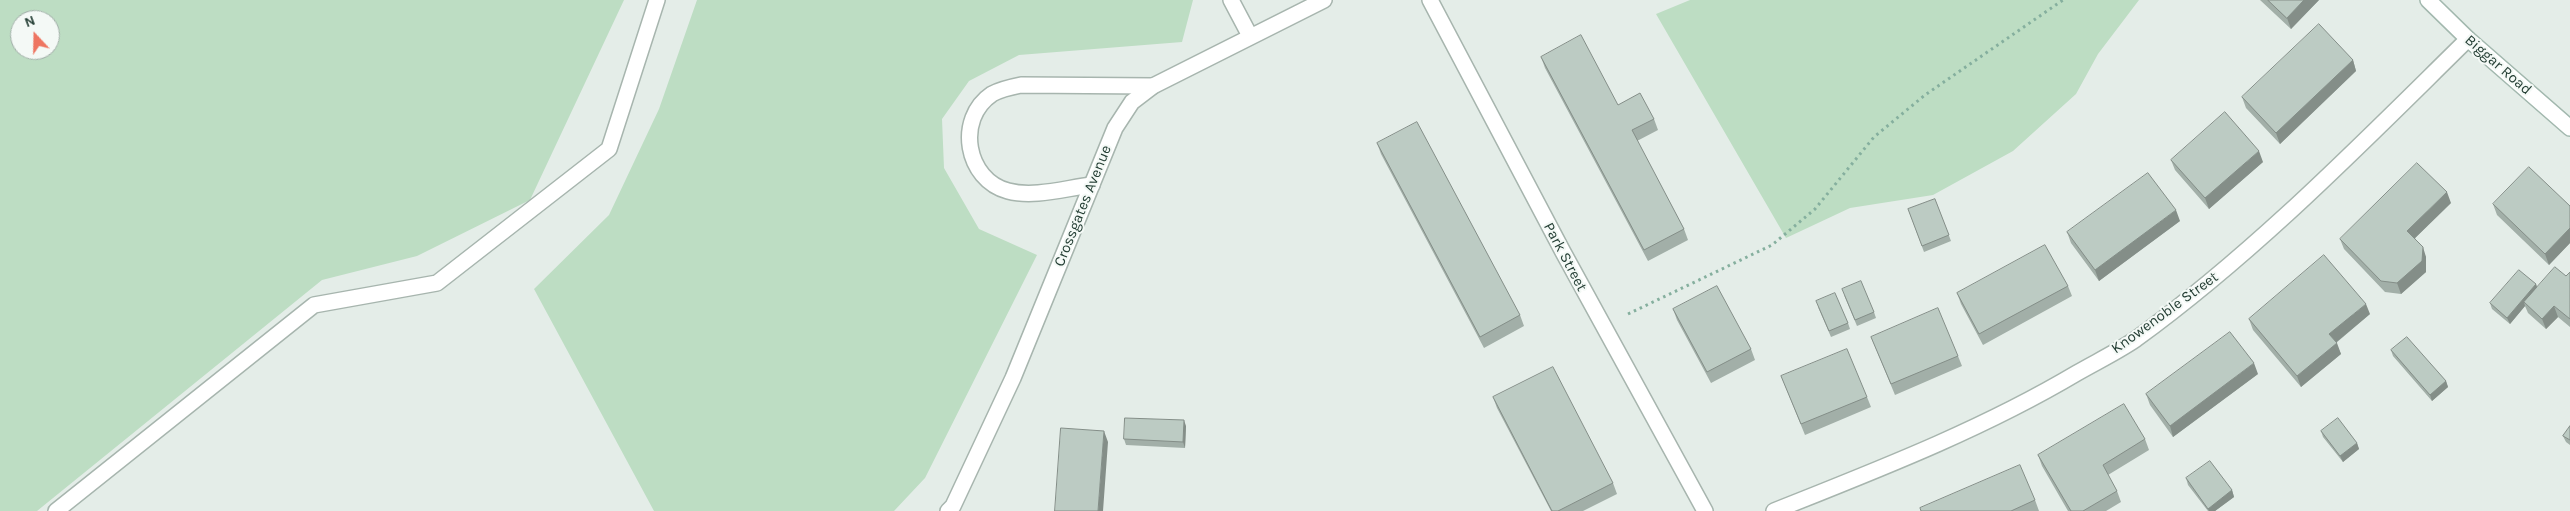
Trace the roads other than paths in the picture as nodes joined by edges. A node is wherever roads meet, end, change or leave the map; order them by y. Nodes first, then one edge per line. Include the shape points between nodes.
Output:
1 (657, 0) edge
2 (1231, 0) edge
3 (1324, 0) edge
4 (1430, 0) edge
5 (2428, 0) edge
6 (1250, 36) junction
7 (2468, 39) junction
8 (1153, 86) junction
9 (2570, 128) edge
10 (1092, 185) junction
11 (56, 511) edge
12 (948, 511) edge
13 (1705, 511) edge
14 (1774, 511) edge

1 - 11 street via 609,149 437,283 314,305
2 - 6 street
3 - 6 street, Crossgates Avenue
4 - 13 street, Park Street
5 - 7 street, Biggar Road
6 - 8 street, Crossgates Avenue
7 - 9 street, Biggar Road
7 - 14 street, Knowenoble Street via 2241,256 2134,340 2031,400 1908,457
8 - 10 street, Crossgates Avenue via 1132,102 1115,128
8 - 10 street via 1021,85 1006,88 980,105 968,136 978,171 991,183 1007,191 1024,194
10 - 12 street, Crossgates Avenue via 1013,378

